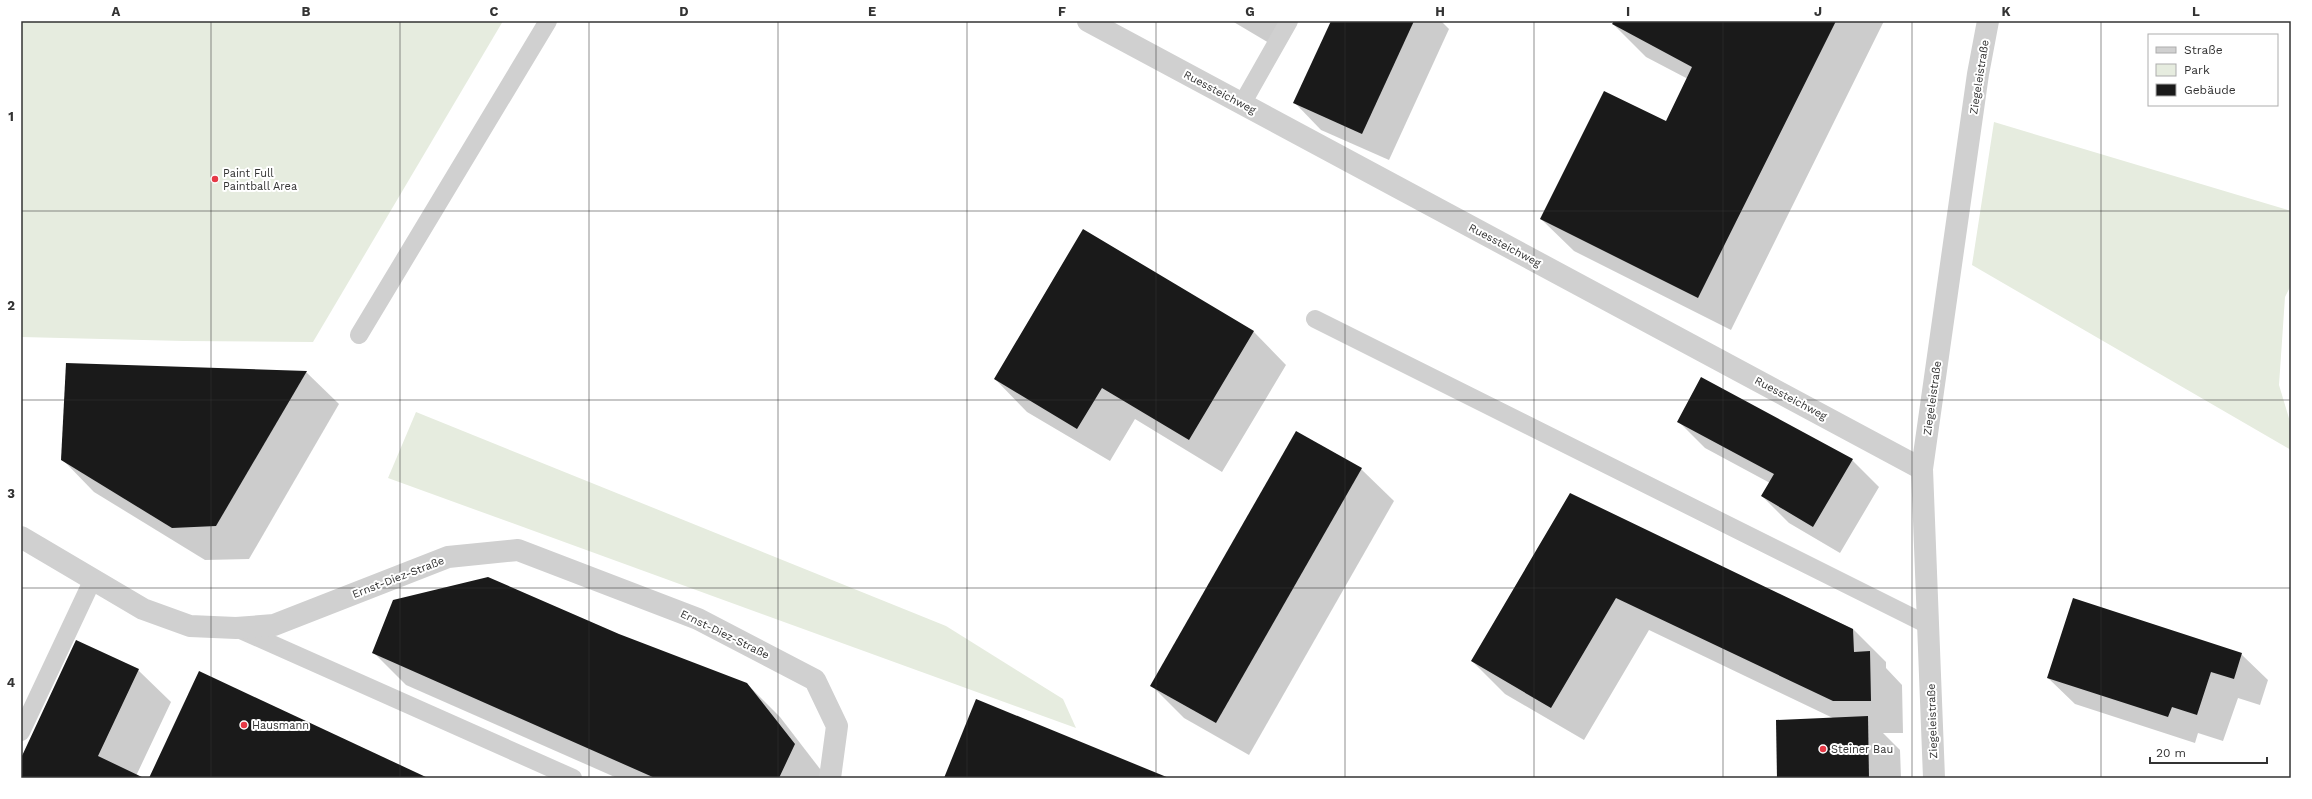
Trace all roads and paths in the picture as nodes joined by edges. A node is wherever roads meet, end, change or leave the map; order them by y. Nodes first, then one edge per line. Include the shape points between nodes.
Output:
1 (548, 21) edge
2 (1088, 21) edge
3 (1289, 21) edge
4 (1988, 21) edge
5 (1242, 104) junction
6 (1315, 319) dead end
7 (359, 335) dead end
8 (1922, 469) junction
9 (21, 537) edge
10 (93, 579) junction
11 (1928, 625) junction
12 (236, 628) junction
13 (21, 732) edge
14 (573, 778) edge
15 (830, 778) edge
16 (1934, 778) edge

1 - 7 lane
2 - 5 street, Ruessteichweg
3 - 5 lane
4 - 8 street, Ziegeleistraße via 1978,74
5 - 8 street, Ruessteichweg
6 - 11 lane
8 - 11 street, Ziegeleistraße
9 - 10 street, Ernst-Diez-Straße
10 - 12 street, Ernst-Diez-Straße via 143,609 190,626
10 - 13 lane
11 - 16 street, Ziegeleistraße
12 - 14 lane
12 - 15 street, Ernst-Diez-Straße via 274,625 448,557 518,550 698,619 816,680 837,726

